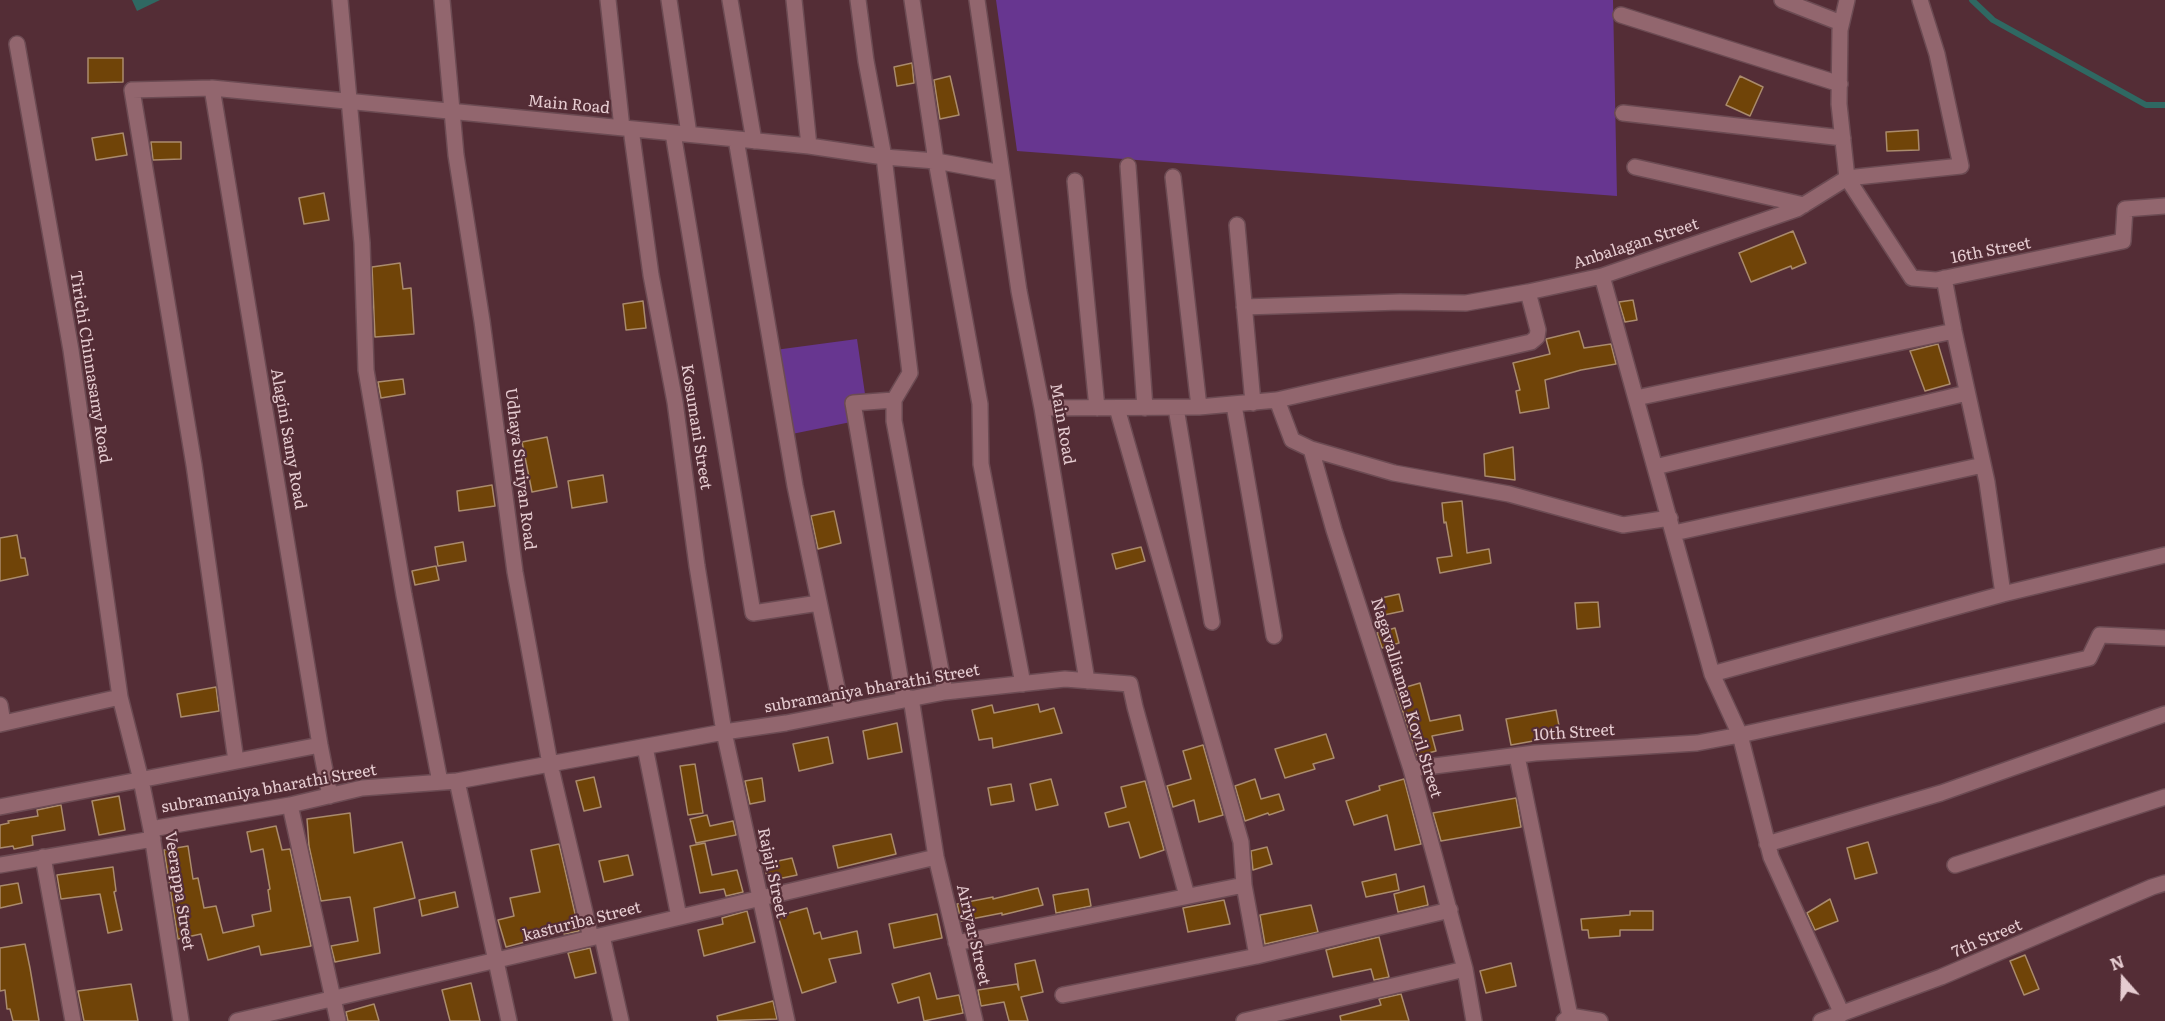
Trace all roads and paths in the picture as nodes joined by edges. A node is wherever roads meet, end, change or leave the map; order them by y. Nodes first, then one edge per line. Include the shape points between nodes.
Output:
1 (340, 0) edge
2 (442, 0) edge
3 (608, 0) edge
4 (669, 0) edge
5 (730, 0) edge
6 (794, 0) edge
7 (858, 0) edge
8 (912, 0) edge
9 (978, 0) edge
10 (1782, 0) edge
11 (1847, 0) edge
12 (1920, 0) edge
13 (1621, 15) dead end
14 (1841, 23) junction
15 (17, 44) dead end
16 (1840, 84) junction
17 (212, 88) junction
18 (349, 102) junction
19 (452, 112) junction
20 (1623, 113) dead end
21 (626, 128) junction
22 (673, 133) junction
23 (689, 135) junction
24 (1843, 138) junction
25 (736, 139) junction
26 (754, 141) junction
27 (809, 146) junction
28 (884, 157) junction
29 (936, 161) junction
30 (1128, 166) dead end
31 (1635, 167) dead end
32 (1002, 173) junction
33 (1173, 177) dead end
34 (1847, 178) junction
35 (1075, 181) dead end
36 (1804, 205) junction
37 (2165, 206) edge
38 (1238, 225) dead end
39 (1602, 276) junction
40 (1944, 278) junction
41 (1528, 292) junction
42 (1244, 307) junction
43 (1954, 332) junction
44 (1967, 393) junction
45 (1636, 398) junction
46 (894, 400) junction
47 (1277, 400) junction
48 (1253, 402) junction
49 (1234, 405) junction
50 (1042, 408) junction
51 (1097, 408) junction
52 (1117, 408) junction
53 (1145, 408) junction
54 (1176, 408) junction
55 (1199, 408) junction
56 (1311, 449) junction
57 (1983, 465) junction
58 (1655, 467) junction
59 (1672, 525) junction
60 (2165, 555) edge
61 (2003, 594) junction
62 (819, 603) junction
63 (1212, 622) dead end
64 (1274, 636) dead end
65 (2165, 638) edge
66 (1713, 675) junction
67 (1087, 681) junction
68 (1023, 684) junction
69 (945, 692) junction
70 (120, 697) junction
71 (908, 699) junction
72 (0, 705) edge
73 (842, 712) junction
74 (2165, 714) edge
75 (1, 723) edge
76 (724, 732) junction
77 (1740, 735) junction
78 (320, 745) junction
79 (645, 747) junction
80 (1517, 756) junction
81 (236, 761) junction
82 (550, 764) junction
83 (1411, 769) junction
84 (141, 780) junction
85 (457, 781) junction
86 (440, 782) junction
87 (330, 796) junction
88 (2165, 797) edge
89 (290, 805) junction
90 (0, 807) edge
91 (152, 834) junction
92 (1767, 844) junction
93 (43, 857) junction
94 (936, 857) junction
95 (0, 865) edge
96 (1955, 865) dead end
97 (2165, 884) edge
98 (1244, 885) junction
99 (1186, 896) junction
100 (759, 898) junction
101 (1450, 910) junction
102 (679, 917) junction
103 (596, 937) junction
104 (956, 944) junction
105 (1257, 956) junction
106 (496, 961) junction
107 (1465, 969) junction
108 (1063, 995) dead end
109 (333, 998) junction
110 (1842, 1014) junction
111 (1568, 1020) edge
112 (73, 1021) edge
113 (181, 1021) edge
114 (237, 1021) edge
115 (338, 1021) edge
116 (509, 1021) edge
117 (621, 1021) edge
118 (787, 1021) edge
119 (975, 1021) edge
120 (1244, 1021) edge
121 (1474, 1021) edge
122 (1600, 1021) edge
123 (1821, 1021) edge

1 - 18 street
2 - 19 street, Udhaya Suriyan Road
3 - 21 street, Kosumani Street via 611,46
4 - 23 street
5 - 26 street
6 - 27 street
7 - 28 street
8 - 29 street
9 - 32 street, Main Road
10 - 14 street
11 - 14 street
12 - 34 street via 1937,54 1961,166
13 - 16 street
14 - 16 street
15 - 70 street, Tirichi Chinnasamy Road via 70,350
16 - 24 street
17 - 18 street, Main Road
17 - 78 street, Alagini Samy Road
17 - 81 street, Main Road via 132,90 194,465
18 - 19 street, Main Road
18 - 86 street via 362,243 366,370
19 - 21 street, Main Road
19 - 82 street, Udhaya Suriyan Road via 515,572
20 - 24 street
21 - 22 street, Main Road
21 - 76 street, Kosumani Street via 675,402
22 - 23 street, Main Road
22 - 62 street via 753,613
23 - 25 street, Main Road
24 - 34 street
25 - 26 street, Main Road
25 - 62 street via 795,486
26 - 27 street, Main Road
27 - 28 street, Main Road
28 - 29 street, Main Road
28 - 46 street via 910,373
29 - 32 street, Main Road
29 - 68 street via 980,404 981,464
30 - 53 street
31 - 36 street
32 - 50 street, Main Road via 1019,291
33 - 55 street
34 - 36 street, Anbalagan Street
34 - 40 street, 16th Street via 1912,278
35 - 51 street
36 - 39 street, Anbalagan Street
37 - 40 street, 16th Street via 2125,209 2123,241
38 - 42 street
39 - 41 street, Anbalagan Street
39 - 45 street
40 - 43 street
41 - 42 street, Anbalagan Street via 1466,303
41 - 47 street via 1538,330 1531,342
42 - 48 street
43 - 44 street
43 - 45 street
44 - 57 street
44 - 58 street
45 - 58 street
46 - 69 street via 894,421
46 - 71 street, Airiyar Street via 853,403
47 - 48 street
47 - 56 street via 1292,440
48 - 49 street
49 - 55 street
49 - 64 street
50 - 51 street
50 - 67 street, Main Road
51 - 52 street
52 - 53 street
52 - 98 street via 1241,842
53 - 54 street
54 - 55 street
54 - 63 street
56 - 59 street via 1394,473 1509,494 1623,525
56 - 83 street, Nagavalliaman Kovil Street
57 - 59 street
57 - 61 street
58 - 59 street
59 - 66 street
60 - 61 street
61 - 66 street
62 - 73 street
65 - 77 street, 10th Street via 2100,635 2089,658
66 - 77 street
67 - 68 street, subramaniya bharathi Street via 1065,679
67 - 99 street, subramaniya bharathi Street via 1130,684
68 - 69 street, subramaniya bharathi Street
69 - 71 street, subramaniya bharathi Street
70 - 75 street
70 - 84 street, Veerappa Street
71 - 73 street, subramaniya bharathi Street
71 - 94 street, Airiyar Street
72 - 75 street
73 - 76 street, subramaniya bharathi Street
74 - 92 street via 1941,793
76 - 79 street, subramaniya bharathi Street
76 - 100 street, Rajaji Street
77 - 80 street, 10th Street via 1697,743
77 - 92 street
78 - 81 street
78 - 87 street, Alagini Samy Road
79 - 82 street, subramaniya bharathi Street
79 - 102 street
80 - 83 street, 10th Street
80 - 111 street
81 - 84 street
82 - 85 street, subramaniya bharathi Street
82 - 103 street, Udhaya Suriyan Road
83 - 101 street, Nagavalliaman Kovil Street
84 - 90 street
84 - 91 street, Veerappa Street
85 - 86 street, subramaniya bharathi Street
85 - 106 street
86 - 87 street, subramaniya bharathi Street via 362,788
87 - 89 street, subramaniya bharathi Street
88 - 96 street
89 - 91 street, subramaniya bharathi Street
89 - 109 street
91 - 93 street, subramaniya bharathi Street
91 - 113 street, Veerappa Street
92 - 110 street
93 - 95 street, subramaniya bharathi Street
93 - 112 street
94 - 100 street, kasturiba Street
94 - 104 street, Airiyar Street
97 - 110 street, 7th Street
98 - 99 street
98 - 105 street
99 - 104 street
100 - 102 street, kasturiba Street
100 - 118 street, Rajaji Street
101 - 105 street
101 - 107 street, Nagavalliaman Kovil Street
102 - 103 street, kasturiba Street
103 - 106 street, kasturiba Street
103 - 117 street, Udhaya Suriyan Road
104 - 119 street, Airiyar Street
105 - 108 street
106 - 109 street, kasturiba Street
106 - 116 street
107 - 120 street
107 - 121 street, Nagavalliaman Kovil Street
109 - 114 street, kasturiba Street
109 - 115 street
110 - 123 street, 7th Street
111 - 122 street

